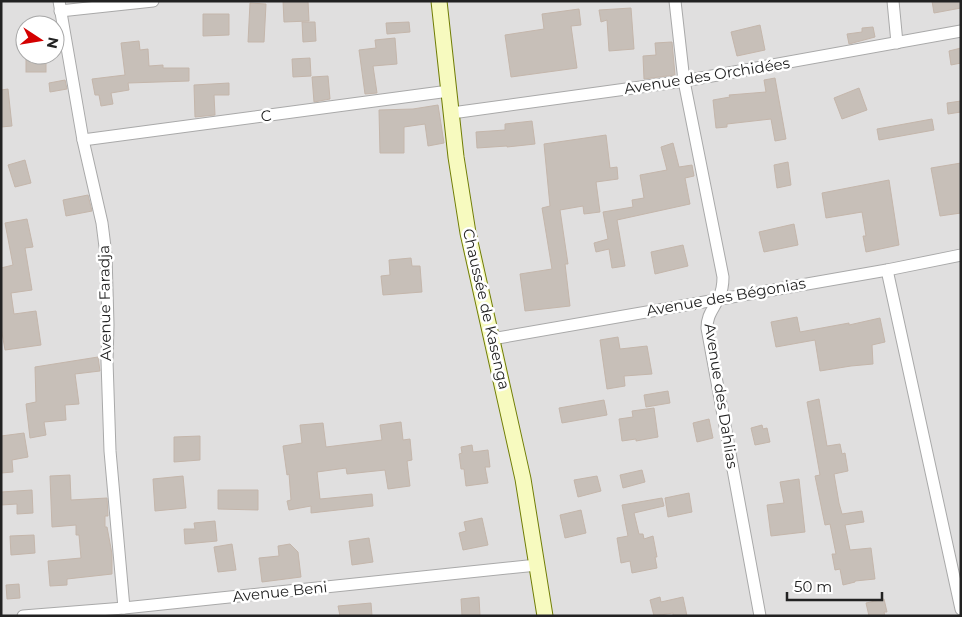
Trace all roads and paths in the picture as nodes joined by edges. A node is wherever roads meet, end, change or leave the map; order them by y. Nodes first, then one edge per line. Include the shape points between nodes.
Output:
1 (153, 1) edge
2 (439, 1) edge
3 (675, 1) edge
4 (894, 1) edge
5 (60, 6) edge
6 (961, 31) edge
7 (897, 44) junction
8 (684, 81) junction
9 (449, 91) junction
10 (452, 113) junction
11 (83, 140) junction
12 (961, 255) edge
13 (886, 270) junction
14 (719, 298) junction
15 (492, 339) junction
16 (537, 565) junction
17 (124, 608) junction
18 (961, 609) edge
19 (23, 616) edge
20 (545, 616) edge
21 (760, 616) edge

1 - 5 street
2 - 9 main road, Chaussée de Kasenga
3 - 8 street, Avenue des Dahlias
4 - 7 street
5 - 11 street, Avenue Faradja
6 - 7 street, Avenue des Orchidées
7 - 8 street, Avenue des Orchidées
8 - 10 street, Avenue des Orchidées
8 - 14 street, Avenue des Dahlias via 723,277
9 - 10 main road, Chaussée de Kasenga
9 - 11 street, C
10 - 15 main road, Chaussée de Kasenga via 468,233
11 - 17 street, Avenue Faradja via 106,255 110,450
12 - 13 street, Avenue des Bégonias
13 - 14 street, Avenue des Bégonias
13 - 18 street
14 - 15 street, Avenue des Bégonias
14 - 21 street, Avenue des Dahlias via 708,316 707,328
15 - 16 main road, Chaussée de Kasenga via 523,479
16 - 17 street, Avenue Beni
16 - 20 main road, Chaussée de Kasenga
17 - 19 street, Avenue Beni

